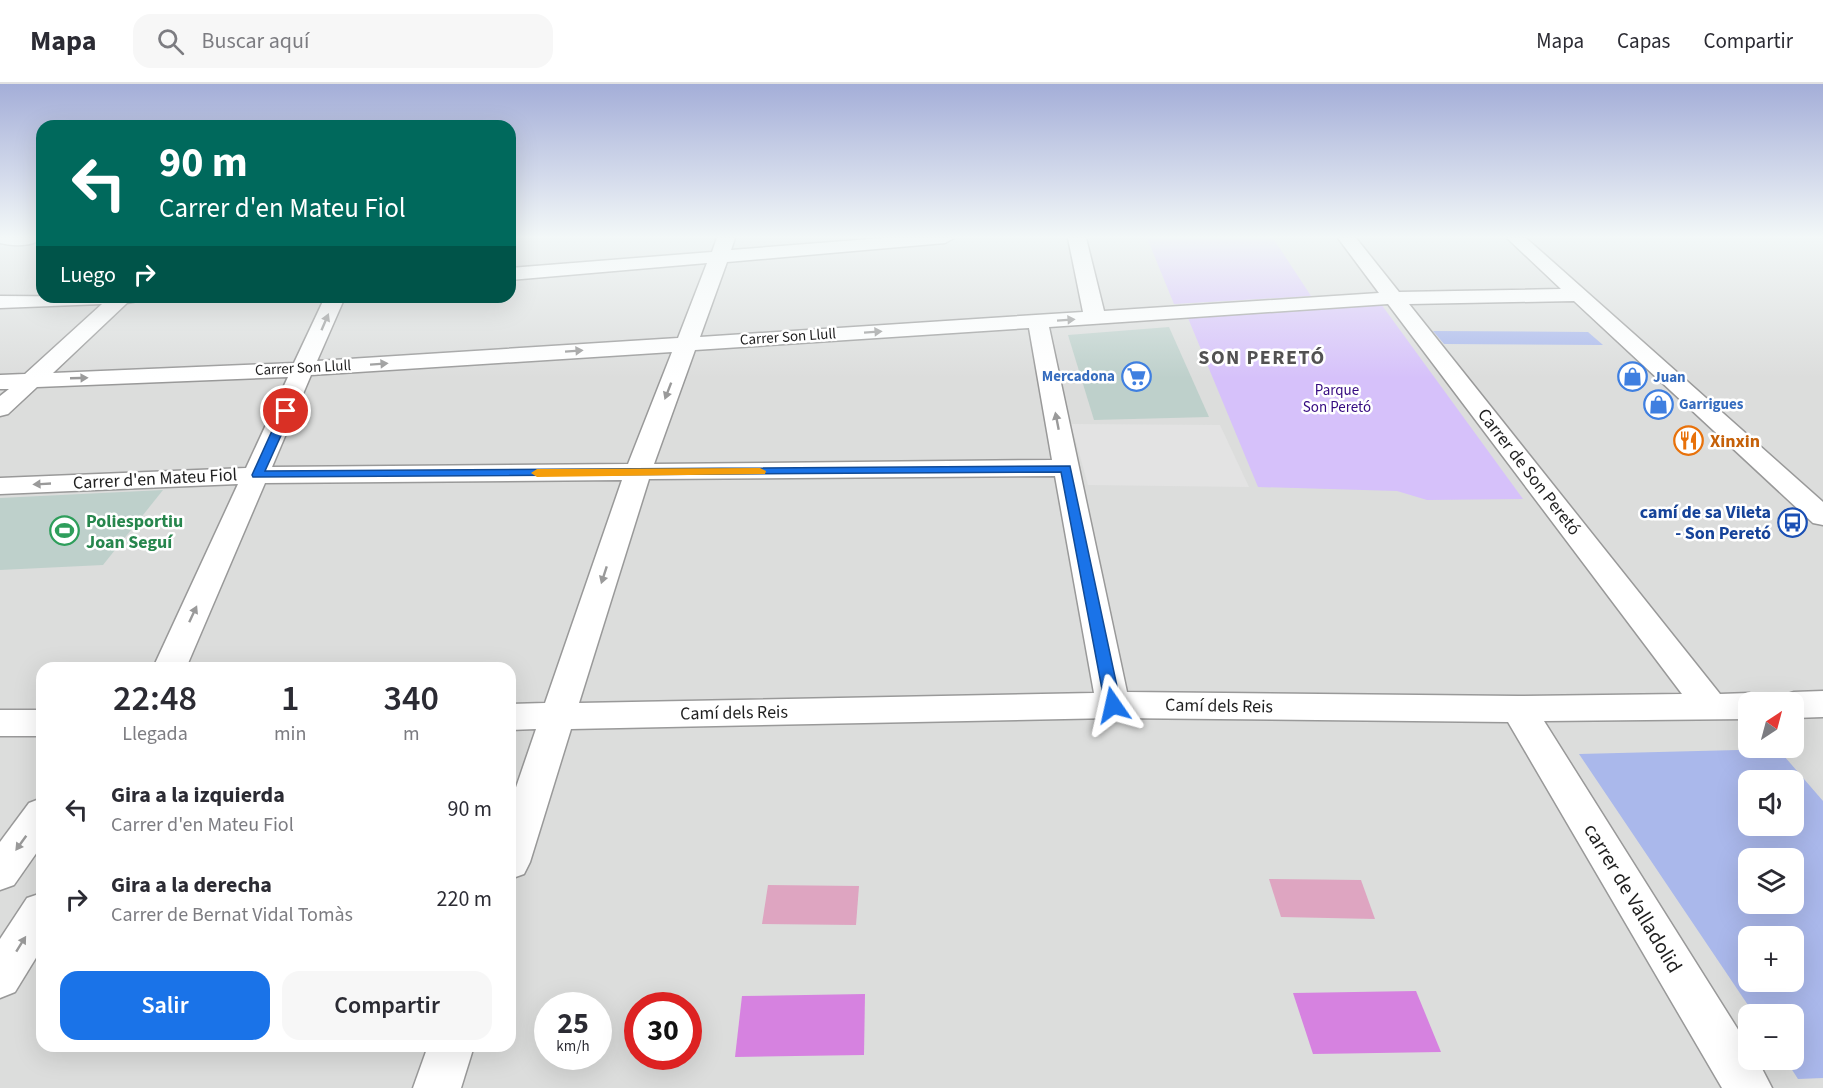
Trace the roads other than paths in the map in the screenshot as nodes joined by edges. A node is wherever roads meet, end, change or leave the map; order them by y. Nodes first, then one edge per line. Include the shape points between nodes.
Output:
1 (708, 285) edge
2 (1089, 285) edge
3 (1383, 285) edge
4 (1566, 285) edge
5 (1576, 294) junction
6 (1393, 298) junction
7 (36, 301) edge
8 (0, 302) edge
9 (115, 303) edge
10 (332, 303) edge
11 (1094, 318) junction
12 (1038, 322) junction
13 (686, 344) junction
14 (305, 369) junction
15 (32, 380) junction
16 (0, 382) edge
17 (0, 409) edge
18 (1066, 468) junction
19 (638, 472) junction
20 (258, 475) junction
21 (0, 486) edge
22 (1791, 486) junction
23 (1823, 488) edge
24 (1823, 517) edge
25 (172, 662) edge
26 (1823, 704) edge
27 (1113, 705) junction
28 (1804, 705) edge
29 (1738, 706) edge
30 (1711, 707) junction
31 (1518, 709) junction
32 (557, 716) junction
33 (516, 717) edge
34 (0, 723) edge
35 (36, 723) edge
36 (36, 822) edge
37 (516, 843) edge
38 (0, 873) edge
39 (36, 920) edge
40 (0, 977) edge
41 (449, 1052) edge
42 (437, 1088) edge
43 (1748, 1088) edge

1 - 13 street
2 - 11 street
3 - 6 street, Carrer de Son Peretó
4 - 5 street
5 - 6 street, Carrer Son Llull
5 - 22 street
6 - 11 street, Carrer Son Llull
6 - 30 street, Carrer de Son Peretó
7 - 8 street
9 - 15 street
14 -> 10 street
12 -> 11 street, Carrer Son Llull
13 -> 12 street, Carrer Son Llull
18 -> 12 street
14 -> 13 street, Carrer Son Llull
13 -> 19 street
15 -> 14 street, Carrer Son Llull
14 - 20 street
15 - 16 street, Carrer Son Llull
15 - 17 street
18 - 19 street, Carrer d'en Mateu Fiol
18 - 27 street
19 - 20 street, Carrer d'en Mateu Fiol
19 -> 32 street
20 -> 21 street, Carrer d'en Mateu Fiol
25 -> 20 street
22 - 23 street
22 - 24 street
26 - 28 street
27 - 31 street, Camí dels Reis
27 - 32 street, Camí dels Reis
29 - 30 street, Camí dels Reis
30 - 31 street, Camí dels Reis
31 - 43 street, carrer de Valladolid
32 - 33 street, Camí dels Reis
32 - 37 street
34 - 35 street
36 -> 38 street
40 -> 39 street
41 - 42 street

